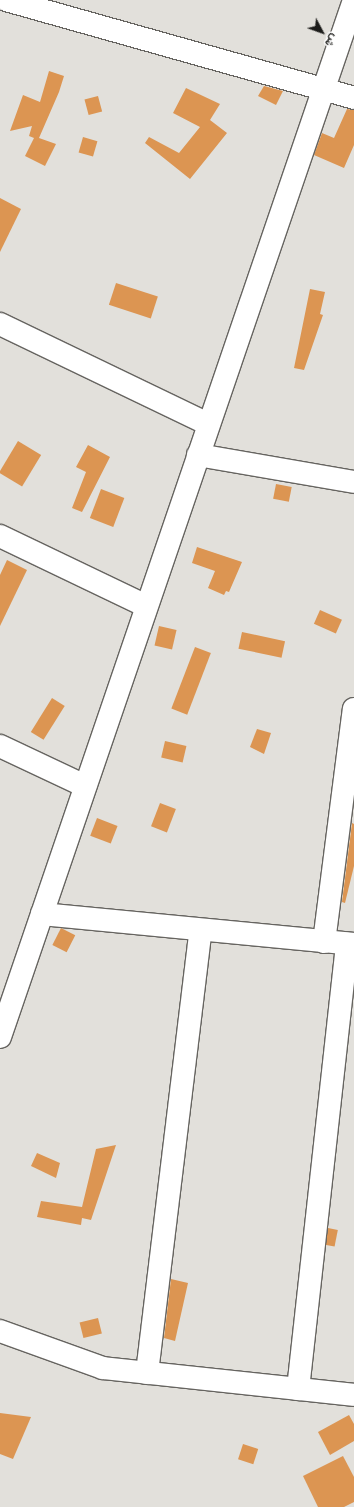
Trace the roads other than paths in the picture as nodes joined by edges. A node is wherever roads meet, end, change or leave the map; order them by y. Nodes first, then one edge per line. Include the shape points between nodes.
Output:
1 (6, 0) edge
2 (354, 0) edge
3 (322, 89) junction
4 (354, 98) edge
5 (0, 324) edge
6 (208, 424) junction
7 (198, 454) junction
8 (354, 482) edge
9 (0, 536) edge
10 (146, 606) junction
11 (354, 709) edge
12 (0, 746) edge
13 (85, 786) junction
14 (42, 914) junction
15 (201, 930) junction
16 (324, 942) junction
17 (351, 944) edge
18 (0, 1038) edge
19 (0, 1331) edge
20 (147, 1373) junction
21 (298, 1389) junction
22 (354, 1395) edge

1 - 3 street
2 - 3 street
3 - 4 street
3 - 6 street
5 - 6 street
6 - 7 street
7 - 8 street
7 - 10 street
9 - 10 street
10 - 13 street
11 - 16 street
12 - 13 street
13 - 14 street
14 - 15 street
14 - 18 street
15 - 16 street
15 - 20 street
16 - 17 street
17 - 21 street
19 - 20 street via 103,1368
20 - 21 street
21 - 22 street

